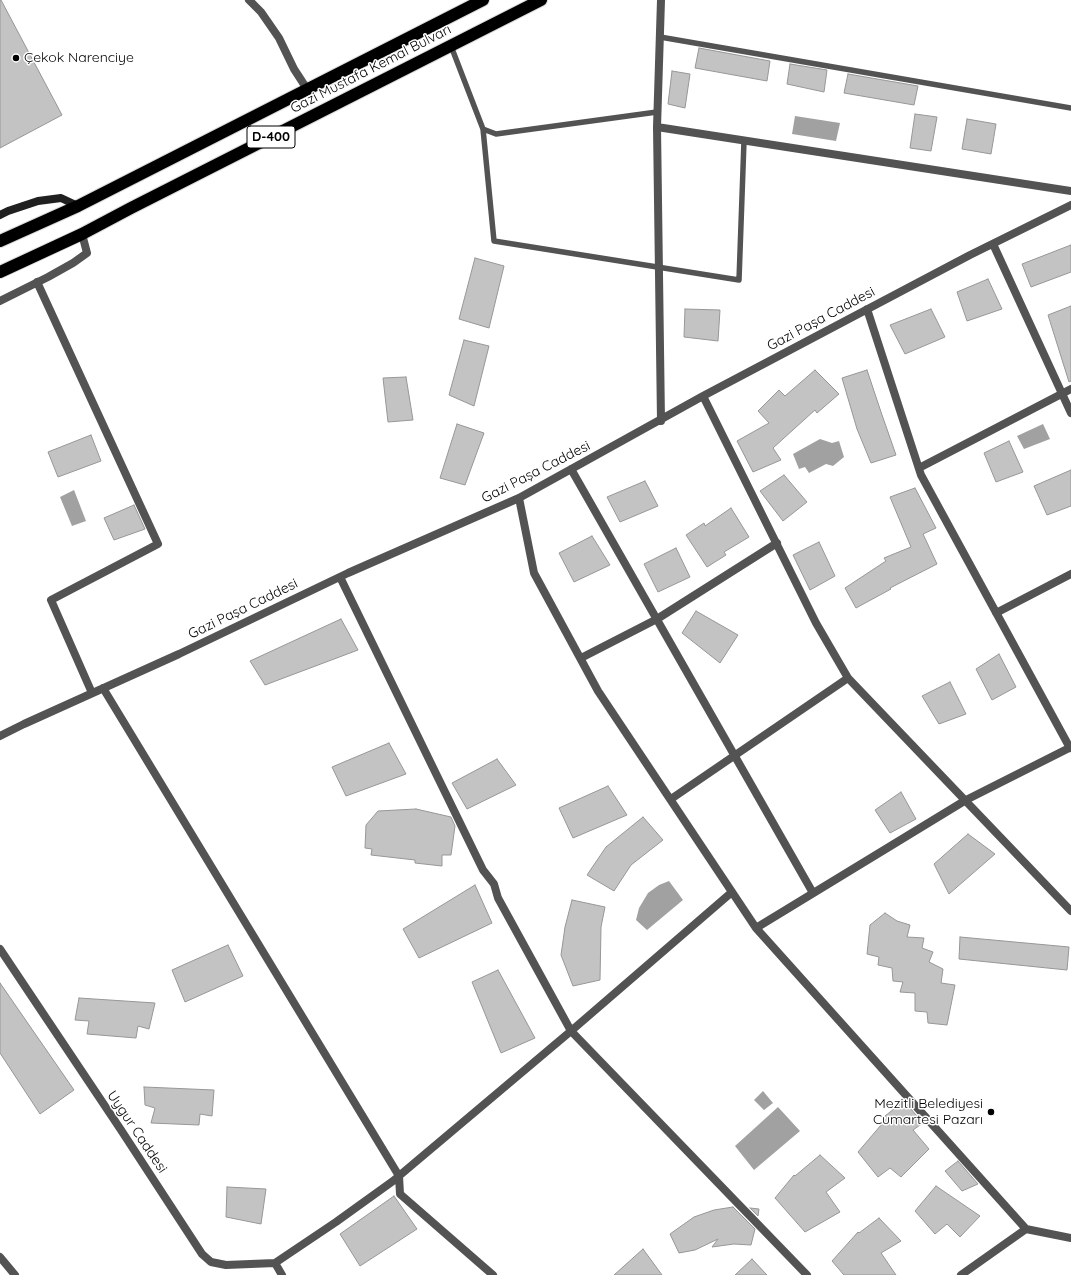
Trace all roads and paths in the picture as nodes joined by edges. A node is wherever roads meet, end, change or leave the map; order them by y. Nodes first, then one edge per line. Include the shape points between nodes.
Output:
1 (248, 0) edge
2 (483, 0) edge
3 (541, 0) edge
4 (661, 0) edge
5 (660, 37) junction
6 (451, 46) junction
7 (307, 89) junction
8 (1071, 108) edge
9 (657, 112) junction
10 (657, 127) junction
11 (483, 129) junction
12 (744, 141) junction
13 (1071, 191) edge
14 (1071, 205) edge
15 (78, 206) junction
16 (0, 215) edge
17 (82, 234) junction
18 (0, 241) edge
19 (994, 244) junction
20 (659, 267) junction
21 (0, 272) edge
22 (37, 282) junction
23 (0, 301) edge
24 (867, 309) junction
25 (1071, 389) edge
26 (1062, 394) junction
27 (704, 396) junction
28 (1071, 413) edge
29 (661, 421) junction
30 (919, 468) junction
31 (571, 469) junction
32 (518, 498) junction
33 (776, 543) junction
34 (1071, 574) edge
35 (340, 578) junction
36 (996, 613) junction
37 (657, 619) junction
38 (581, 658) junction
39 (848, 678) junction
40 (103, 688) junction
41 (92, 693) junction
42 (0, 736) edge
43 (1070, 748) edge
44 (735, 755) junction
45 (671, 799) junction
46 (966, 800) junction
47 (732, 892) junction
48 (813, 893) junction
49 (1071, 911) edge
50 (756, 928) junction
51 (0, 950) edge
52 (572, 1032) junction
53 (399, 1176) junction
54 (1026, 1229) junction
55 (1071, 1238) edge
56 (0, 1257) edge
57 (275, 1263) junction
58 (15, 1275) edge
59 (282, 1275) edge
60 (493, 1275) edge
61 (807, 1275) edge
62 (961, 1275) edge

1 - 7 street via 261,12 279,38 294,70
2 - 7 highway, Gazi Mustafa Kemal Bulvarı / D-400
3 - 6 highway, Gazi Mustafa Kemal Bulvarı / D-400
4 - 5 street
5 - 8 lane
5 - 9 street
6 - 11 lane
6 - 17 highway, Gazi Mustafa Kemal Bulvarı / D-400
7 - 15 highway, Gazi Mustafa Kemal Bulvarı / D-400
9 - 10 street
9 - 11 lane via 496,134
10 - 12 street
10 - 20 street
11 - 20 lane via 494,241
12 - 13 street
12 - 20 lane via 739,280
14 - 19 street, Gazi Paşa Caddesi
15 - 16 street via 61,198 38,201
15 - 18 highway, Gazi Mustafa Kemal Bulvarı / D-400
17 - 21 highway, Gazi Mustafa Kemal Bulvarı / D-400
17 - 22 street via 87,252 73,263
19 - 24 street, Gazi Paşa Caddesi
19 - 26 street
20 - 29 street
22 - 23 street
22 - 41 street via 158,544 51,600
24 - 27 street, Gazi Paşa Caddesi
24 - 30 street
25 - 26 street
26 - 28 street
26 - 30 street
27 - 29 street, Gazi Paşa Caddesi
27 - 33 street
29 - 31 street, Gazi Paşa Caddesi
30 - 36 street
31 - 32 street, Gazi Paşa Caddesi
31 - 37 street
32 - 35 street, Gazi Paşa Caddesi
32 - 38 street via 534,573
33 - 37 street
33 - 39 street via 816,623
34 - 36 street
35 - 40 street, Gazi Paşa Caddesi
35 - 52 street via 483,870 494,884 498,898
36 - 43 street
37 - 38 street
37 - 44 street
38 - 45 street via 598,691
39 - 44 street
39 - 46 street
40 - 41 street, Gazi Paşa Caddesi
40 - 53 street
41 - 42 street, Gazi Paşa Caddesi
43 - 46 street
44 - 45 street
44 - 48 street
45 - 47 street
46 - 48 street
46 - 49 street
47 - 50 street
47 - 52 street
48 - 50 street
50 - 54 street
51 - 57 street, Uygur Caddesi via 202,1254 211,1262 226,1265
52 - 53 street
52 - 61 street
53 - 57 street
53 - 60 street via 400,1194
54 - 55 street
54 - 62 street
56 - 58 street
57 - 59 street

